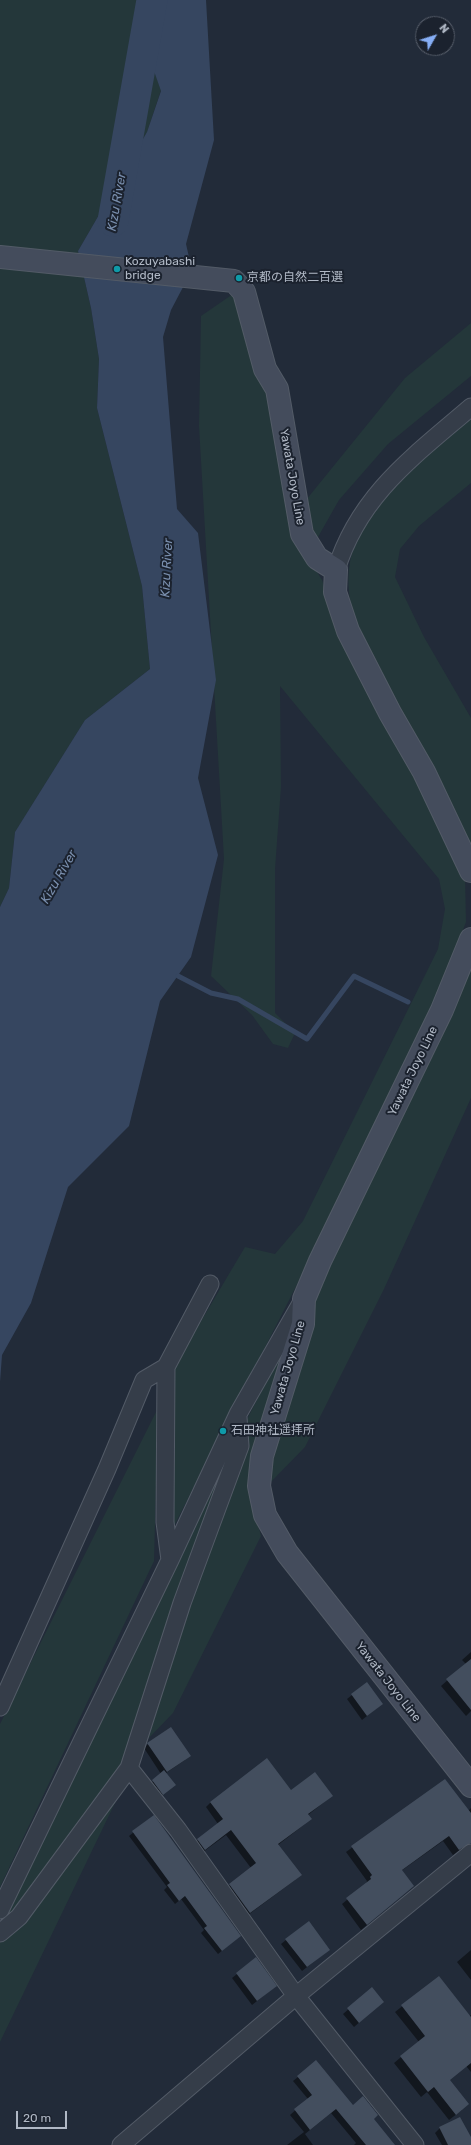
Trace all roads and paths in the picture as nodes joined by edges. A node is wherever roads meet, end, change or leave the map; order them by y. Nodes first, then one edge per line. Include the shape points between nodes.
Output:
1 (0, 257) edge
2 (471, 407) edge
3 (336, 570) junction
4 (471, 870) edge
5 (471, 939) edge
6 (210, 1284) dead end
7 (304, 1299) junction
8 (166, 1366) junction
9 (238, 1414) junction
10 (170, 1560) junction
11 (0, 1707) edge
12 (129, 1768) junction
13 (471, 1786) edge
14 (471, 1853) edge
15 (0, 1910) edge
16 (0, 1933) edge
17 (296, 1996) junction
18 (120, 2145) edge
19 (415, 2145) edge

1 - 3 main road, Yawata Joyo Line via 234,281 244,292 265,369 276,389 302,534 317,558
2 - 3 street via 415,455 378,492 350,533
3 - 4 main road via 335,592 348,631 424,772
5 - 7 main road, Yawata Joyo Line via 442,1010
6 - 8 street
7 - 9 street
7 - 13 main road, Yawata Joyo Line via 303,1324 262,1456 259,1486 265,1515 287,1553
8 - 10 street via 165,1522
8 - 11 street via 144,1380 107,1469
9 - 10 street
9 - 12 street via 240,1446 182,1603
10 - 15 street
12 - 16 street via 19,1917
12 - 17 street via 178,1830
14 - 17 street
17 - 18 street
17 - 19 street

